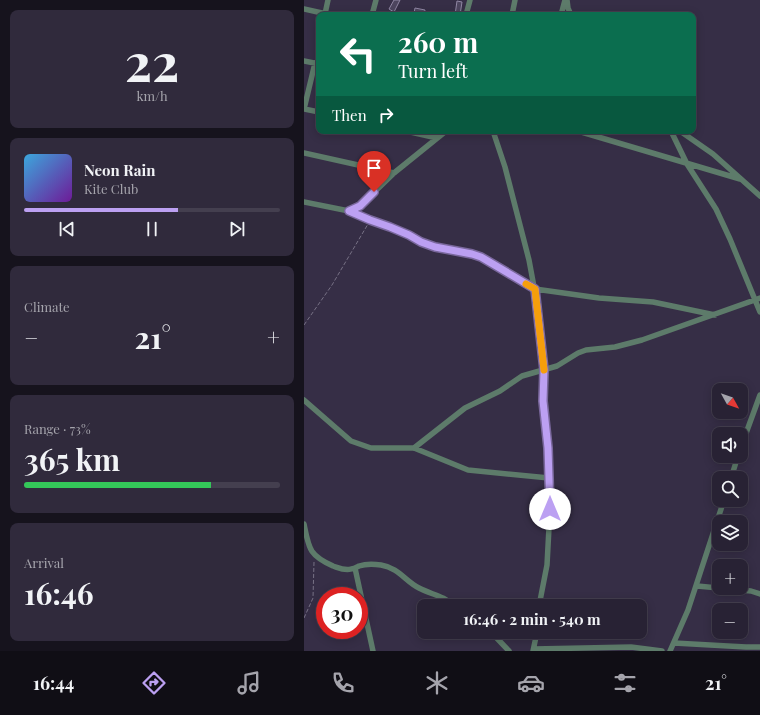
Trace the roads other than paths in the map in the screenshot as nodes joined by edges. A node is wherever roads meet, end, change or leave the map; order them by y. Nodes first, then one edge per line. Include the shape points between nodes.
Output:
1 (328, 0) edge
2 (376, 0) edge
3 (470, 0) edge
4 (515, 0) edge
5 (566, 0) edge
6 (304, 9) edge
7 (318, 12) edge
8 (328, 12) edge
9 (373, 12) edge
10 (467, 12) edge
11 (513, 12) edge
12 (562, 12) edge
13 (570, 12) edge
14 (304, 61) edge
15 (316, 64) edge
16 (316, 67) edge
17 (304, 109) edge
18 (316, 111) edge
19 (419, 134) edge
20 (442, 134) edge
21 (494, 134) edge
22 (588, 134) edge
23 (672, 134) edge
24 (684, 134) edge
25 (437, 138) junction
26 (304, 153) edge
27 (687, 164) junction
28 (394, 173) junction
29 (740, 179) junction
30 (760, 196) edge
31 (304, 202) edge
32 (349, 211) junction
33 (535, 289) junction
34 (758, 299) edge
35 (760, 312) edge
36 (715, 315) junction
37 (544, 370) junction
38 (760, 395) edge
39 (304, 400) edge
40 (748, 428) edge
41 (414, 448) junction
42 (550, 478) junction
43 (722, 507) edge
44 (304, 524) edge
45 (355, 568) junction
46 (697, 586) junction
47 (760, 594) edge
48 (445, 599) edge
49 (540, 599) edge
50 (498, 639) edge
51 (535, 639) edge
52 (674, 643) junction
53 (760, 647) edge
54 (746, 649) edge
55 (533, 650) edge
56 (373, 651) edge
57 (509, 651) edge
58 (662, 651) edge
59 (670, 651) edge

1 - 8 street
2 - 9 street
3 - 10 street
4 - 11 street
5 - 12 street
5 - 13 street
6 - 7 street
14 - 15 street
16 - 17 street
17 - 18 street
19 - 25 street
20 - 25 street
21 - 33 street via 505,167
22 - 27 street
23 - 27 street
24 - 29 street via 704,147
25 - 28 street
26 - 28 street
27 - 29 street
27 - 34 street via 716,209
28 - 32 street via 360,206
29 - 30 street
31 - 32 street
32 - 33 street via 435,247 481,257
33 - 36 street via 658,303
33 - 37 street
34 - 35 street
34 - 36 street
36 - 37 street via 627,344 586,350
37 - 41 street via 522,376 500,391 465,408
37 - 42 street via 543,401
38 - 40 street
39 - 41 street via 351,441 378,449
41 - 42 street via 468,470
42 - 49 street via 547,564
43 - 46 street
44 - 45 street via 308,543 314,555 344,570
45 - 48 street via 369,565 387,566 419,588
45 - 56 street
46 - 47 street
46 - 52 street
50 - 57 street
51 - 55 street
52 - 54 street
52 - 59 street
53 - 54 street
55 - 58 street via 631,647

